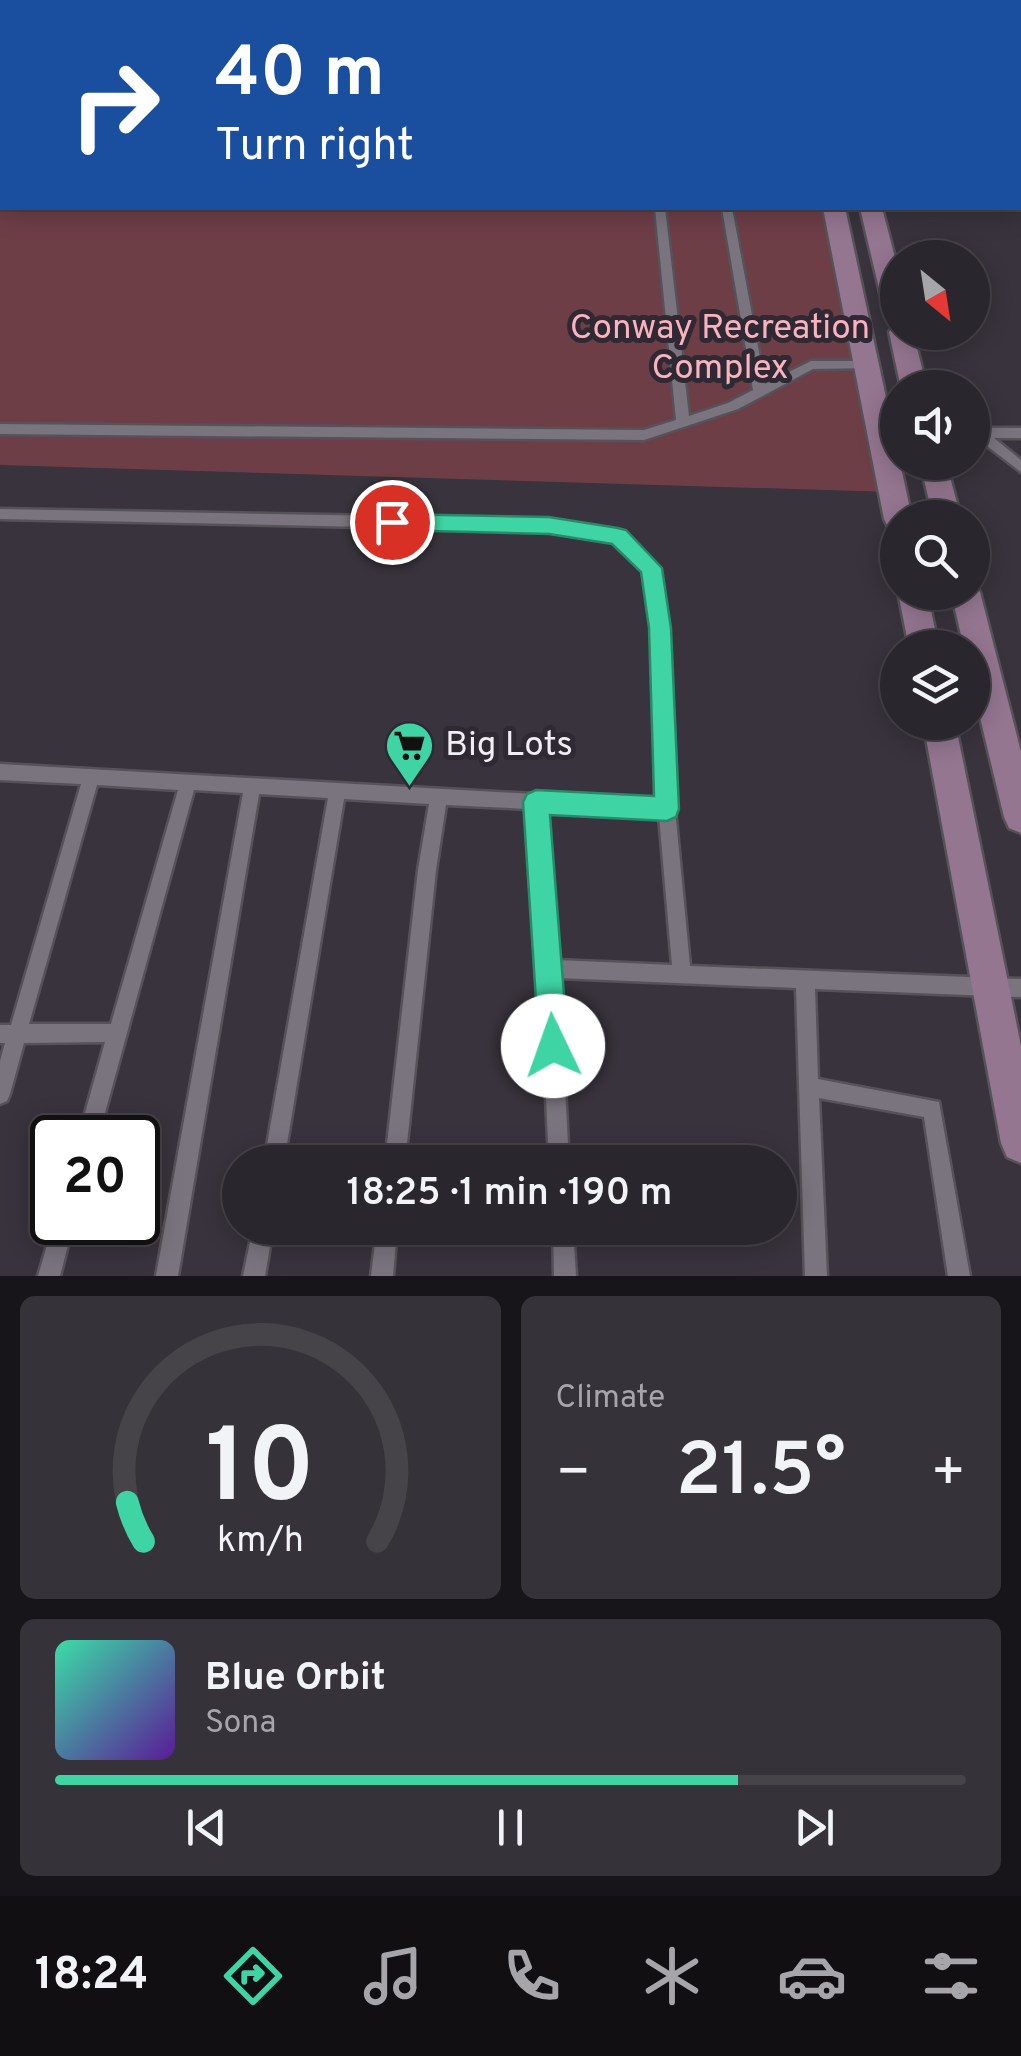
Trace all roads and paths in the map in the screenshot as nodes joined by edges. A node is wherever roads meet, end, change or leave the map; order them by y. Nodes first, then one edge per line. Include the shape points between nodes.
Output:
1 (660, 210) edge
2 (727, 210) edge
3 (834, 210) edge
4 (871, 210) edge
5 (880, 245) edge
6 (866, 365) junction
7 (760, 393) junction
8 (683, 422) junction
9 (0, 429) edge
10 (990, 433) edge
11 (1021, 433) edge
12 (990, 443) edge
13 (1021, 466) edge
14 (894, 500) edge
15 (0, 514) edge
16 (969, 610) edge
17 (944, 740) edge
18 (0, 772) edge
19 (91, 777) junction
20 (188, 782) junction
21 (252, 786) junction
22 (337, 791) junction
23 (439, 796) junction
24 (536, 802) junction
25 (667, 809) junction
26 (1021, 817) edge
27 (549, 969) junction
28 (682, 974) junction
29 (805, 979) junction
30 (1006, 988) edge
31 (118, 1033) junction
32 (8, 1034) edge
33 (809, 1087) junction
34 (0, 1094) edge
35 (95, 1115) edge
36 (1021, 1143) edge
37 (277, 1145) edge
38 (397, 1145) edge
39 (558, 1145) edge
40 (58, 1245) edge
41 (260, 1245) edge
42 (386, 1245) edge
43 (564, 1245) edge
44 (49, 1276) edge
45 (167, 1276) edge
46 (254, 1276) edge
47 (382, 1276) edge
48 (565, 1276) edge
49 (816, 1276) edge
50 (959, 1276) edge

1 - 8 lane
2 - 7 lane
3 - 6 main road
4 - 5 main road
6 - 7 lane via 811,365
6 - 14 main road
7 - 8 lane
8 - 9 lane via 631,436
10 - 11 lane
12 - 13 lane
15 - 25 lane via 549,526 618,536 651,568 660,628
16 - 26 main road
17 - 30 main road
18 - 19 lane
19 - 20 lane
19 - 32 lane
20 - 21 lane
20 - 31 lane
21 - 22 lane
21 - 45 lane
22 - 23 lane
22 - 37 lane
23 - 24 lane
23 - 38 lane
24 - 25 lane
24 - 27 lane
25 - 28 lane
27 - 28 lane
27 - 39 lane
28 - 29 lane
29 - 30 lane
29 - 33 lane
30 - 36 main road
31 - 32 lane
31 - 35 lane
32 - 34 lane
33 - 49 lane
33 - 50 lane via 932,1110
40 - 44 lane
41 - 46 lane
42 - 47 lane
43 - 48 lane

